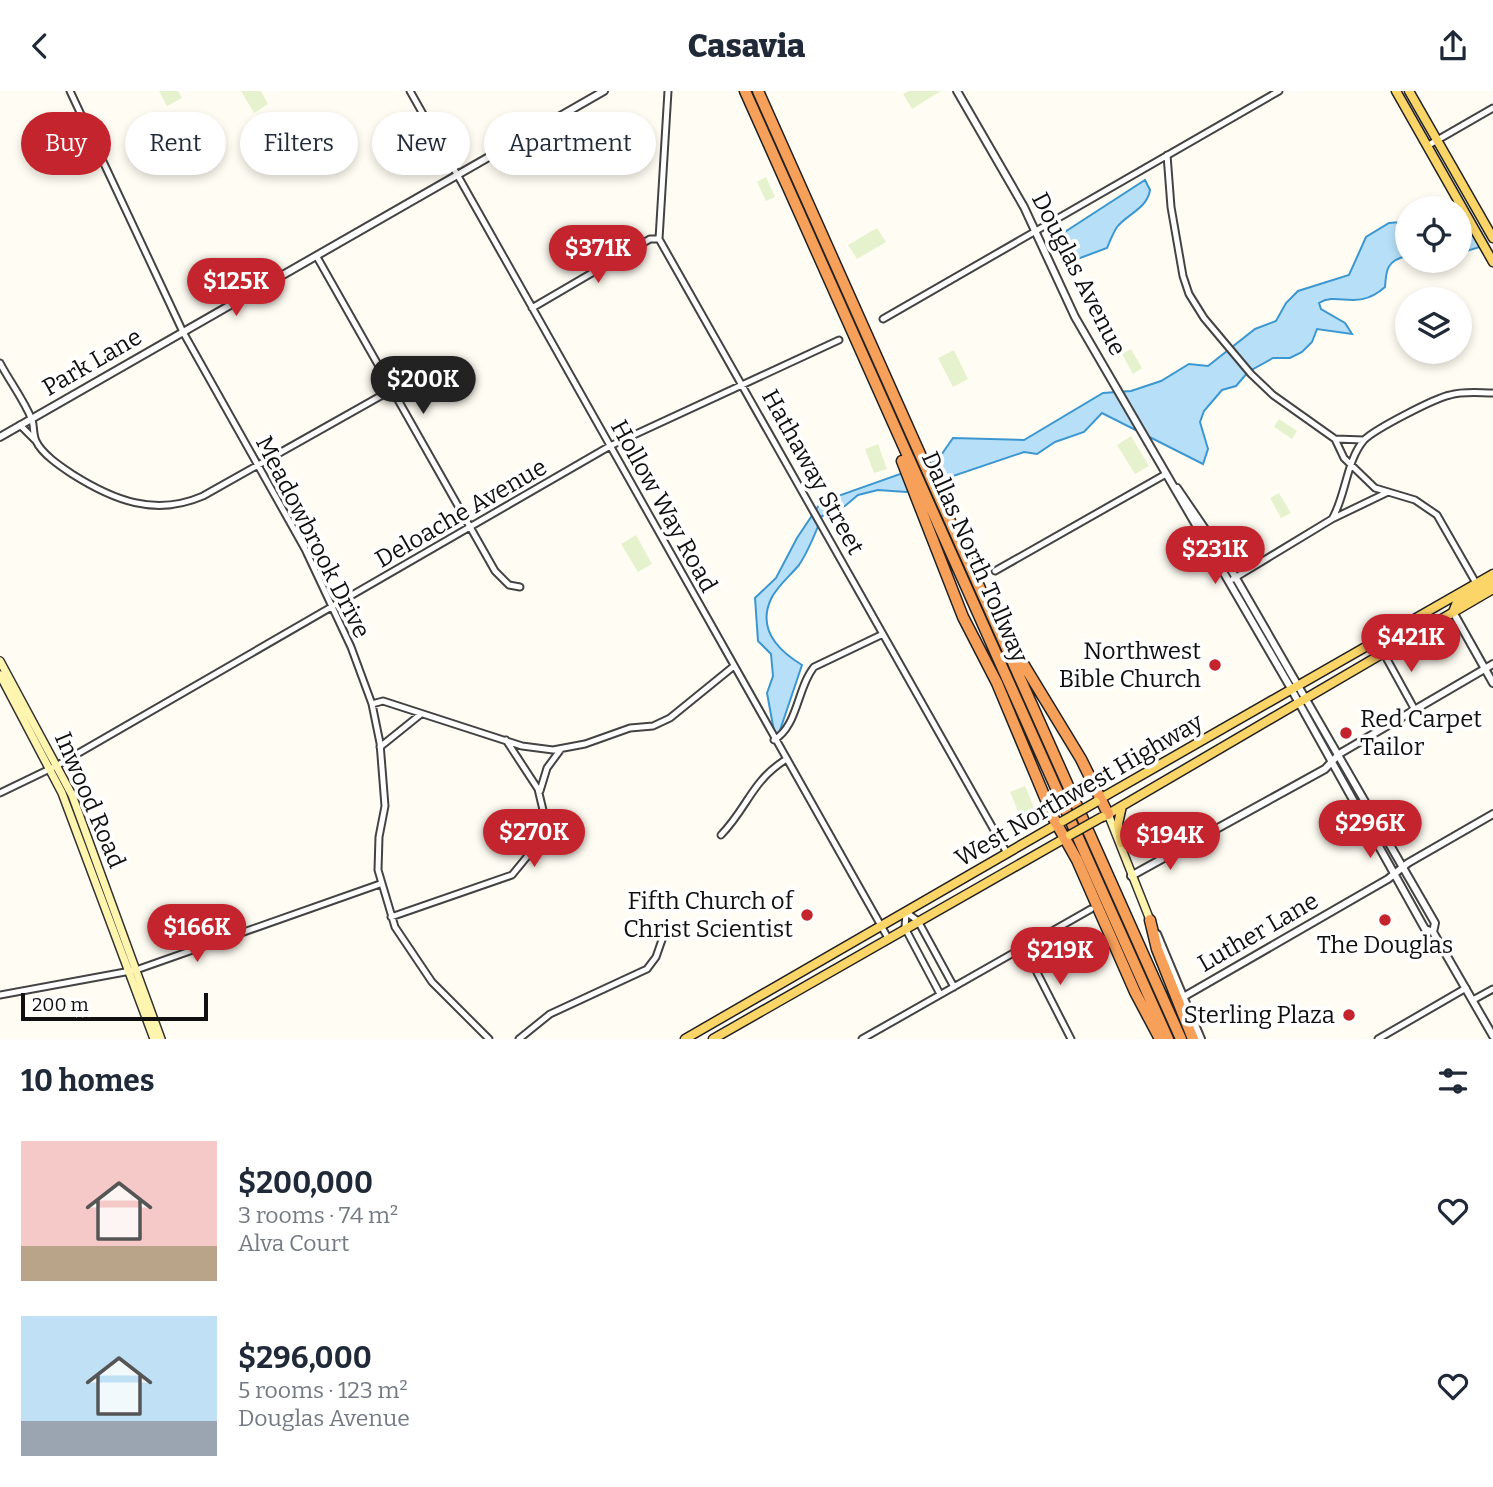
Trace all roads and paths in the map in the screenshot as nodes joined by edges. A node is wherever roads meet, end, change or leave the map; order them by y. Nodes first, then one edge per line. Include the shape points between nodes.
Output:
1 (70, 91) edge
2 (410, 91) edge
3 (604, 91) edge
4 (668, 91) edge
5 (745, 91) edge
6 (758, 91) edge
7 (957, 91) edge
8 (1259, 91) edge
9 (1279, 91) edge
10 (1396, 91) edge
11 (1409, 91) edge
12 (1264, 99) junction
13 (1493, 108) edge
14 (422, 112) edge
15 (1437, 140) junction
16 (1427, 146) junction
17 (1167, 155) junction
18 (470, 168) edge
19 (457, 175) joint
20 (1037, 231) junction
21 (1492, 235) edge
22 (659, 239) junction
23 (1481, 240) junction
24 (317, 257) junction
25 (1493, 262) edge
26 (532, 308) junction
27 (883, 319) dead end
28 (183, 333) junction
29 (839, 341) dead end
30 (0, 363) edge
31 (744, 386) junction
32 (393, 389) junction
33 (1493, 393) edge
34 (885, 410) junction
35 (32, 419) junction
36 (20, 425) junction
37 (0, 437) edge
38 (1335, 439) junction
39 (1364, 440) junction
40 (36, 441) junction
41 (610, 446) junction
42 (1352, 465) junction
43 (259, 467) junction
44 (1166, 474) junction
45 (1386, 493) junction
46 (1332, 519) junction
47 (470, 528) junction
48 (1206, 529) junction
49 (1199, 533) junction
50 (995, 571) dead end
51 (1493, 573) edge
52 (1235, 577) junction
53 (1493, 580) edge
54 (1228, 582) junction
55 (1476, 583) junction
56 (520, 587) dead end
57 (1493, 589) edge
58 (334, 606) junction
59 (1453, 612) junction
60 (993, 616) junction
61 (883, 634) junction
62 (1383, 652) junction
63 (0, 661) edge
64 (1493, 664) edge
65 (734, 666) junction
66 (1485, 669) junction
67 (0, 675) edge
68 (1493, 683) edge
69 (1295, 688) junction
70 (1306, 697) junction
71 (1297, 702) junction
72 (372, 704) junction
73 (1268, 704) junction
74 (1415, 710) junction
75 (421, 713) junction
76 (1275, 716) junction
77 (505, 739) junction
78 (774, 740) junction
79 (380, 747) junction
80 (561, 748) junction
81 (1339, 754) junction
82 (785, 760) junction
83 (1331, 765) junction
84 (54, 767) junction
85 (0, 793) edge
86 (539, 794) junction
87 (1362, 796) junction
88 (1098, 800) junction
89 (1352, 802) junction
90 (1122, 806) junction
91 (1370, 809) junction
92 (1493, 814) edge
93 (1105, 815) junction
94 (1360, 815) junction
95 (1060, 822) junction
96 (721, 835) dead end
97 (1068, 837) junction
98 (1121, 843) junction
99 (1007, 853) junction
100 (1403, 867) junction
101 (1394, 875) junction
102 (1131, 876) junction
103 (380, 884) junction
104 (1091, 909) dead end
105 (906, 912) junction
106 (391, 917) junction
107 (1150, 920) junction
108 (918, 921) junction
109 (881, 926) junction
110 (905, 928) junction
111 (1433, 932) junction
112 (663, 937) dead end
113 (888, 938) junction
114 (1024, 947) junction
115 (133, 971) junction
116 (954, 986) junction
117 (1466, 988) junction
118 (1493, 989) edge
119 (940, 994) junction
120 (0, 995) edge
121 (1185, 996) junction
122 (1473, 1000) junction
123 (1493, 1036) edge
124 (154, 1039) edge
125 (161, 1039) edge
126 (489, 1039) edge
127 (519, 1039) edge
128 (685, 1039) edge
129 (713, 1039) edge
130 (862, 1039) edge
131 (1071, 1039) edge
132 (1160, 1039) edge
133 (1168, 1039) edge
134 (1181, 1039) edge
135 (1193, 1039) edge
136 (1201, 1039) edge
137 (1378, 1039) edge

1 - 28 street, Meadowbrook Drive
2 - 14 street, Hollow Way Road
3 - 18 street, Park Lane
4 - 22 street
5 - 34 highway, Dallas North Tollway
6 - 60 highway, Dallas North Tollway
7 - 20 street, Douglas Avenue
8 - 12 street
9 - 12 street
10 - 16 main road
11 - 15 main road
12 - 17 street
13 - 15 street
15 - 16 street
15 - 21 main road
16 - 23 main road
17 - 20 street
17 - 38 street via 1185,284 1204,318 1273,395
19 - 24 street, Park Lane
19 - 26 street, Hollow Way Road
20 - 27 street
20 - 44 street, Douglas Avenue via 1075,317
21 - 23 street
22 - 26 street via 650,239
22 - 31 street, Hathaway Street
23 - 25 main road
24 - 28 street, Park Lane
24 - 32 street
26 - 41 street, Hollow Way Road
28 - 35 street, Park Lane
28 - 43 street, Meadowbrook Drive
29 - 31 street, Deloache Avenue
30 - 35 street
31 - 41 street, Deloache Avenue
31 - 61 street, Hathaway Street
32 - 43 street
32 - 47 street
33 - 39 street via 1443,397
34 - 95 highway via 957,604
34 - 133 highway, Dallas North Tollway
35 - 36 street, Park Lane
35 - 40 street
36 - 37 street, Park Lane
36 - 40 street
38 - 39 street
38 - 42 street
39 - 42 street
40 - 43 street via 64,469 87,483 144,506 189,502
41 - 47 street, Deloache Avenue
41 - 65 street, Hollow Way Road
42 - 45 street
42 - 46 street
43 - 58 street, Meadowbrook Drive
44 - 48 street, Douglas Avenue
44 - 49 street, Douglas Avenue
44 - 50 street
45 - 46 street
45 - 55 street via 1415,500 1437,515
46 - 52 street
47 - 56 street via 502,580
47 - 58 street, Deloache Avenue
48 - 49 street
48 - 52 street, Douglas Avenue
49 - 54 street, Douglas Avenue
51 - 55 main road, West Northwest Highway
52 - 54 street
52 - 69 street, Douglas Avenue
53 - 59 main road via 1457,602
54 - 69 street, Douglas Avenue
55 - 69 main road, West Northwest Highway
57 - 59 main road, West Northwest Highway
58 - 72 street, Meadowbrook Drive
58 - 84 street, Deloache Avenue
59 - 62 main road, West Northwest Highway
59 - 66 street
60 - 88 highway via 1081,759
60 - 134 highway, Dallas North Tollway
61 - 78 street via 814,667 787,729
61 - 99 street, Hathaway Street
62 - 70 main road, West Northwest Highway
62 - 74 street
63 - 84 main road, Inwood Road
64 - 66 street
65 - 78 street, Hollow Way Road
65 - 80 street via 670,718
66 - 68 street
66 - 74 street
67 - 84 main road, Inwood Road
69 - 70 street, Douglas Avenue
69 - 71 street, Douglas Avenue
69 - 73 main road, West Northwest Highway
70 - 71 main road, West Northwest Highway
70 - 81 street, Douglas Avenue
71 - 76 main road, West Northwest Highway
71 - 83 street, Douglas Avenue
72 - 75 street via 383,701
72 - 79 street, Meadowbrook Drive
73 - 76 main road
73 - 88 main road, West Northwest Highway
74 - 81 street
75 - 77 street
75 - 79 street
76 - 90 main road, West Northwest Highway
77 - 80 street via 533,748
77 - 86 street
78 - 82 street, Hollow Way Road
79 - 103 street, Meadowbrook Drive via 385,806 379,837
80 - 86 street via 547,768
81 - 83 street
81 - 87 street, Douglas Avenue
82 - 96 street via 759,779 740,814
82 - 109 street, Hollow Way Road
83 - 89 street, Douglas Avenue
83 - 102 street
84 - 85 street, Deloache Avenue
84 - 115 main road, Inwood Road
86 - 106 street via 543,810 536,847 512,875
87 - 89 street
87 - 91 street, Douglas Avenue
88 - 93 highway
88 - 95 main road, West Northwest Highway, bridge
89 - 94 street, Douglas Avenue
90 - 93 main road, West Northwest Highway
90 - 98 main road via 1118,824
91 - 94 street
91 - 100 street, Douglas Avenue
92 - 100 street, Luther Lane
93 - 97 main road, West Northwest Highway, bridge
93 - 98 main road
94 - 101 street, Douglas Avenue
95 - 97 highway
95 - 99 main road, West Northwest Highway
97 - 108 main road, West Northwest Highway
97 - 132 highway
98 - 102 main road
99 - 105 main road, West Northwest Highway
100 - 101 street, Luther Lane
100 - 111 street, Douglas Avenue via 1435,923
101 - 111 street, Douglas Avenue via 1424,929
101 - 121 street, Luther Lane
102 - 107 main road
103 - 106 street, Meadowbrook Drive
103 - 115 street
104 - 114 street
105 - 108 street
105 - 109 main road, West Northwest Highway
105 - 110 street
106 - 126 street, Meadowbrook Drive via 417,964
107 - 121 street
107 - 135 highway
108 - 110 main road, West Northwest Highway
108 - 116 street
109 - 113 street, Hollow Way Road
109 - 128 main road, West Northwest Highway
110 - 113 main road, West Northwest Highway
110 - 119 street
111 - 117 street, Douglas Avenue
112 - 127 street via 647,969 550,1014
113 - 129 main road, West Northwest Highway
114 - 116 street
114 - 131 street
115 - 120 street
115 - 124 main road, Inwood Road
115 - 125 main road, Inwood Road
116 - 119 street
117 - 122 street, Douglas Avenue
117 - 137 street
118 - 122 street
119 - 130 street
121 - 136 street
122 - 123 street, Douglas Avenue

